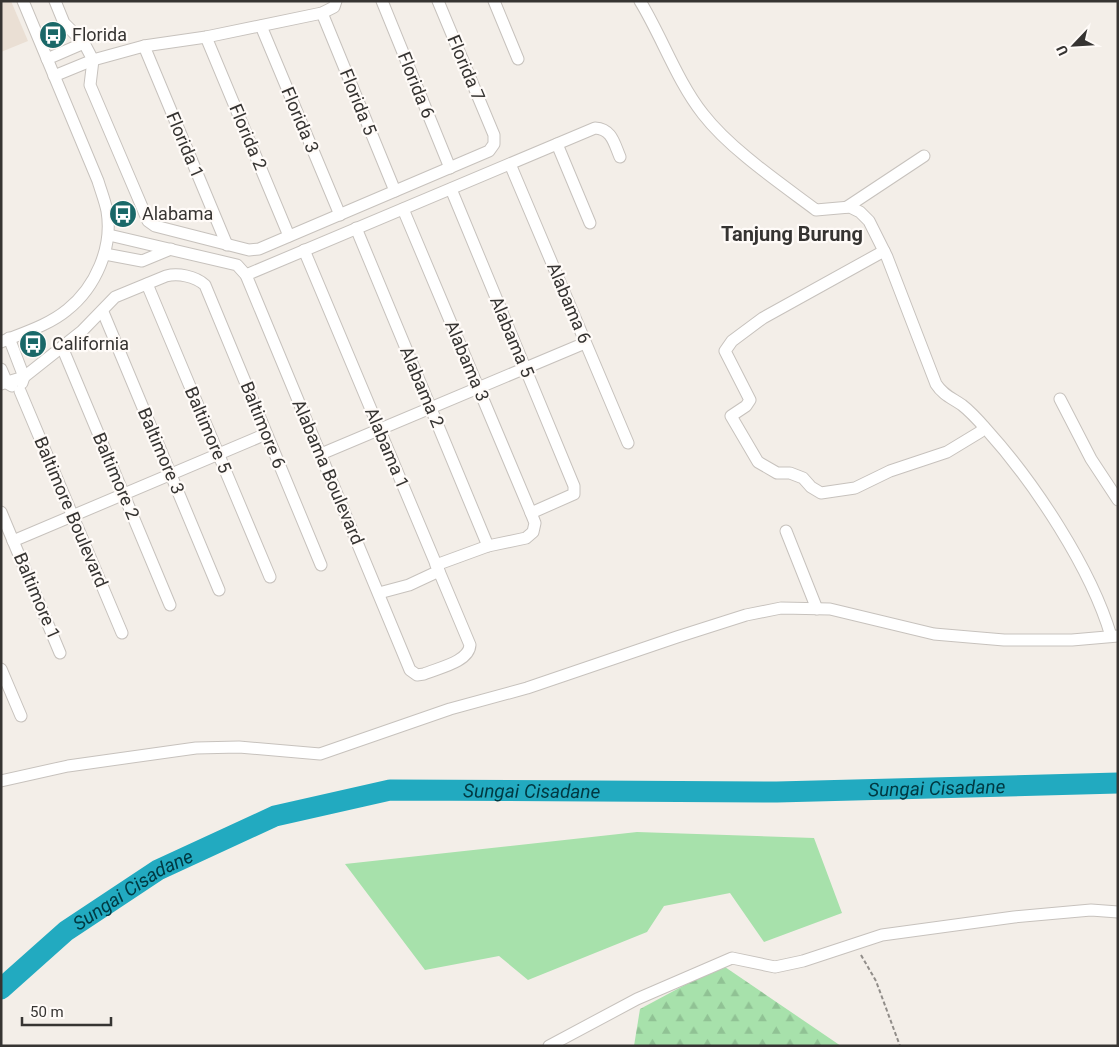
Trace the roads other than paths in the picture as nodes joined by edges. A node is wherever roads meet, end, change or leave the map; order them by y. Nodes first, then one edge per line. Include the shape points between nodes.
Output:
1 (23, 1) edge
2 (55, 1) edge
3 (336, 1) edge
4 (382, 1) edge
5 (438, 1) edge
6 (494, 1) edge
7 (640, 1) edge
8 (322, 13) junction
9 (261, 26) junction
10 (206, 38) junction
11 (84, 43) junction
12 (144, 46) junction
13 (47, 59) junction
14 (518, 59) dead end
15 (93, 60) junction
16 (54, 76) junction
17 (557, 144) junction
18 (924, 156) dead end
19 (620, 157) dead end
20 (510, 164) junction
21 (450, 168) junction
22 (451, 189) junction
23 (395, 191) junction
24 (847, 207) junction
25 (403, 208) junction
26 (340, 215) junction
27 (590, 223) dead end
28 (356, 228) junction
29 (109, 235) junction
30 (289, 236) junction
31 (227, 245) junction
32 (171, 249) junction
33 (304, 250) junction
34 (884, 251) junction
35 (105, 254) junction
36 (246, 275) junction
37 (147, 284) junction
38 (103, 312) junction
39 (5, 340) edge
40 (586, 343) junction
41 (62, 347) junction
42 (525, 368) junction
43 (1, 369) edge
44 (24, 376) junction
45 (4, 384) edge
46 (479, 388) junction
47 (20, 391) junction
48 (1060, 399) dead end
49 (431, 408) junction
50 (984, 427) junction
51 (379, 430) junction
52 (266, 434) junction
53 (628, 443) dead end
54 (321, 454) junction
55 (218, 455) junction
56 (171, 474) junction
57 (124, 494) junction
58 (1118, 500) edge
59 (1, 512) edge
60 (531, 513) junction
61 (72, 516) junction
62 (786, 531) dead end
63 (13, 541) junction
64 (488, 546) junction
65 (321, 565) dead end
66 (438, 568) junction
67 (270, 577) dead end
68 (219, 590) dead end
69 (379, 593) junction
70 (170, 605) dead end
71 (817, 609) junction
72 (122, 633) dead end
73 (1114, 636) edge
74 (60, 653) dead end
75 (1, 669) edge
76 (410, 670) joint
77 (21, 716) dead end
78 (1, 781) edge
79 (1118, 912) edge
80 (549, 1046) edge

1 - 13 street
2 - 11 street via 64,22
3 - 8 street via 334,7
4 - 21 street, Florida 6
5 - 21 street, Florida 7 via 494,136 494,144 489,151
6 - 14 street
7 - 24 street via 704,116 743,153 816,210
8 - 9 street
8 - 23 street, Florida 5
9 - 10 street
9 - 26 street, Florida 3
10 - 12 street
10 - 30 street, Florida 2
11 - 13 street
11 - 15 street
12 - 15 street
12 - 31 street, Florida 1
13 - 16 street
15 - 16 street
15 - 31 street via 90,84 148,221 155,226
16 - 29 street via 98,181 107,210
17 - 19 street via 595,128 604,129 610,133
17 - 20 street
17 - 27 street
18 - 24 street
20 - 22 street
20 - 40 street, Alabama 6
21 - 23 street
22 - 25 street
22 - 42 street, Alabama 5
23 - 26 street
24 - 34 street via 860,212 869,221
25 - 28 street
25 - 46 street, Alabama 3
26 - 30 street
28 - 33 street
28 - 49 street, Alabama 2
29 - 32 street
29 - 35 street
30 - 31 street via 249,250
32 - 35 street via 142,261
32 - 36 street via 237,265
33 - 36 street
33 - 51 street, Alabama 1
34 - 50 street via 936,384
34 - 50 street via 763,318 732,340 725,351 750,400 731,416 758,462 778,473 802,478 821,493 855,488 890,471 940,455
35 - 39 street via 90,286 67,311
36 - 54 street, Alabama Boulevard
37 - 38 street via 115,297
37 - 52 street, Baltimore 6 via 174,274 199,280 205,285
37 - 55 street, Baltimore 5
38 - 41 street
38 - 56 street, Baltimore 3
39 - 44 street
40 - 42 street
40 - 53 street, Alabama 6
41 - 44 street
41 - 57 street, Baltimore 2
42 - 46 street
42 - 60 street, Alabama 5 via 574,486 574,494 567,499
43 - 45 street
44 - 45 street
44 - 47 street
45 - 47 street
46 - 49 street
46 - 60 street, Alabama 3
47 - 61 street, Baltimore Boulevard
48 - 58 street via 1091,459
49 - 51 street
49 - 64 street, Alabama 2
50 - 73 street via 1060,527
51 - 54 street
51 - 66 street, Alabama 1
52 - 55 street
52 - 65 street, Baltimore 6
54 - 69 street, Alabama Boulevard
55 - 56 street
55 - 67 street, Baltimore 5
56 - 57 street
56 - 68 street, Baltimore 3
57 - 61 street
57 - 70 street, Baltimore 2
59 - 63 street, Baltimore 1
60 - 64 street via 535,523 533,532 526,538
61 - 63 street
61 - 72 street, Baltimore Boulevard
62 - 71 street
63 - 74 street, Baltimore 1
64 - 66 street
66 - 69 street via 409,585
66 - 76 street, Alabama 1 via 470,651 464,657 424,674 417,675
69 - 76 street, Alabama Boulevard
71 - 73 street via 830,609 934,634 1004,640
71 - 78 street via 781,608 746,615 320,754 239,747 196,748 68,766
75 - 77 street
79 - 80 street via 1091,910 1014,917 882,935 775,967 732,958 637,999

